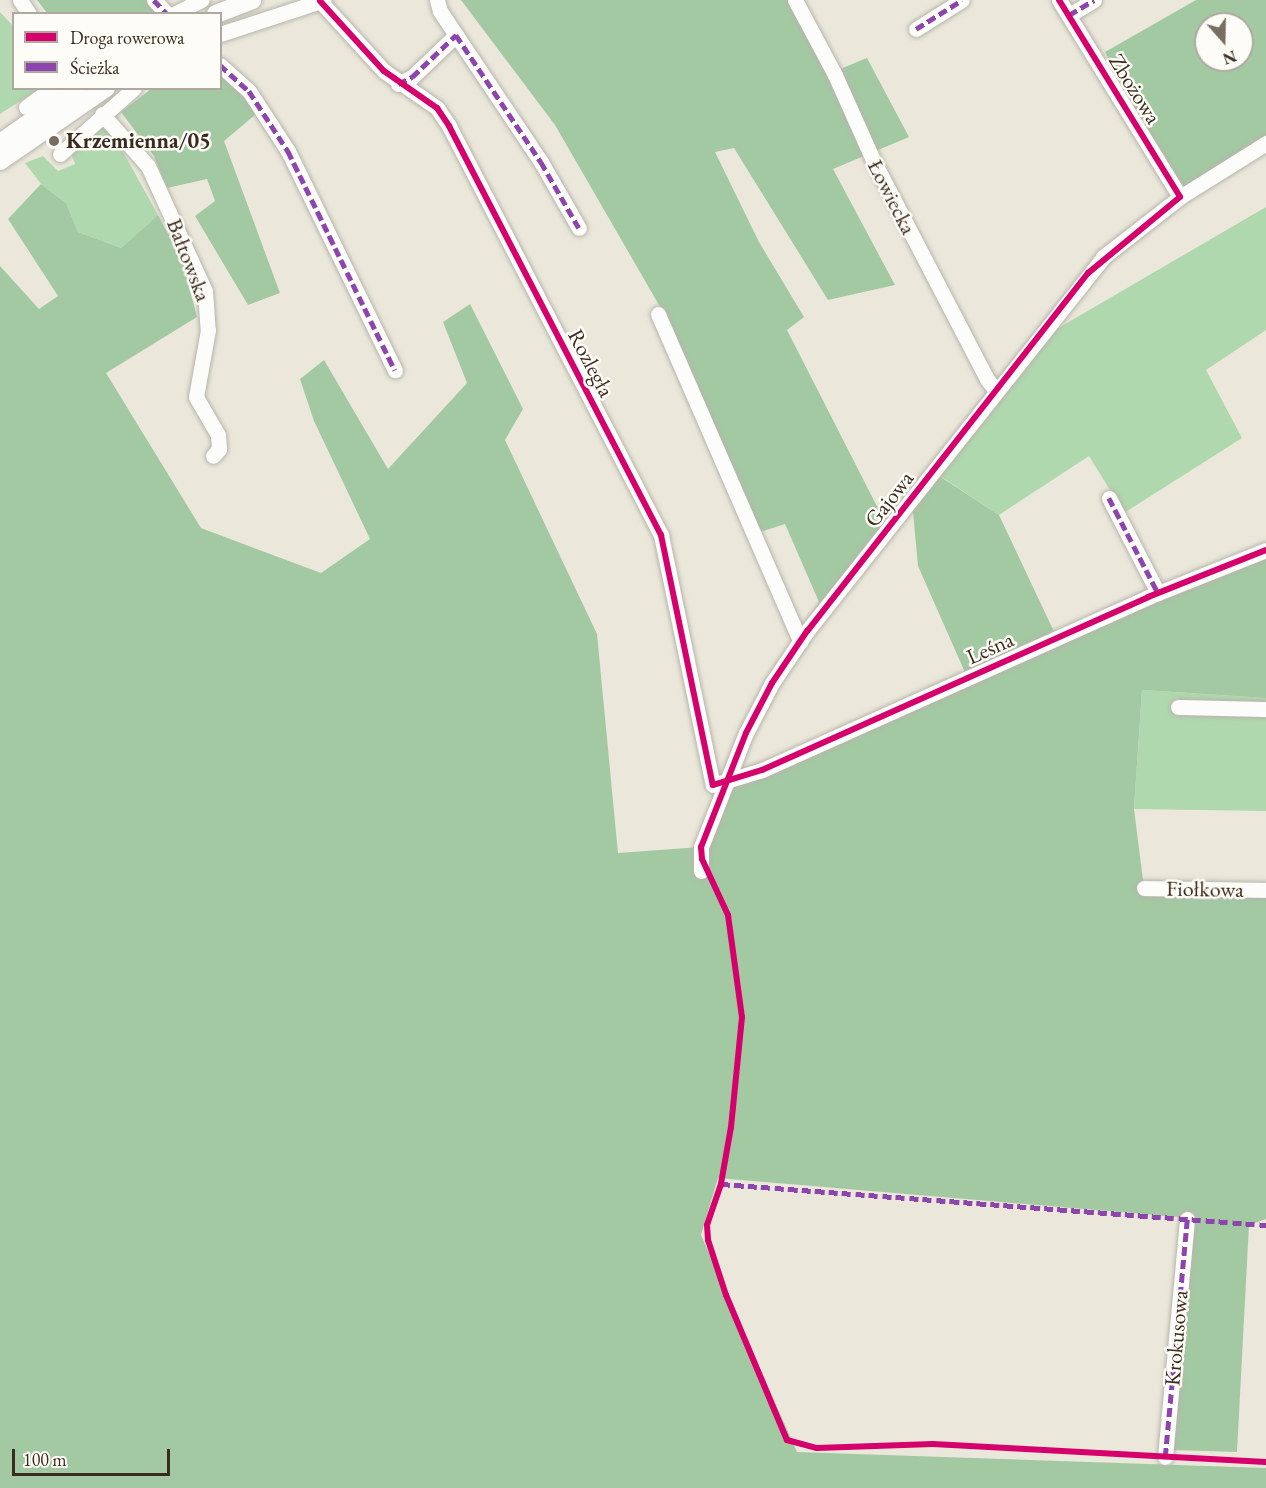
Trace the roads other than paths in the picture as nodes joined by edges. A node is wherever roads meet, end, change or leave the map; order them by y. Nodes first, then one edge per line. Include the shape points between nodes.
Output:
1 (154, 0) edge
2 (202, 0) edge
3 (252, 0) edge
4 (322, 0) edge
5 (437, 0) edge
6 (795, 0) edge
7 (962, 0) edge
8 (1059, 0) edge
9 (1094, 0) edge
10 (165, 12) edge
11 (178, 12) edge
12 (221, 12) edge
13 (1069, 15) junction
14 (916, 29) dead end
15 (222, 33) edge
16 (456, 35) junction
17 (222, 67) edge
18 (398, 84) junction
19 (49, 90) edge
20 (75, 90) edge
21 (103, 90) edge
22 (132, 90) edge
23 (26, 107) dead end
24 (102, 114) junction
25 (0, 143) edge
26 (1266, 143) edge
27 (60, 154) dead end
28 (0, 160) edge
29 (1180, 197) junction
30 (579, 228) dead end
31 (658, 314) dead end
32 (395, 370) dead end
33 (996, 391) junction
34 (213, 456) dead end
35 (1109, 498) dead end
36 (1266, 550) edge
37 (1158, 593) junction
38 (800, 641) junction
39 (1178, 707) dead end
40 (1266, 709) edge
41 (729, 781) junction
42 (701, 871) dead end
43 (1144, 888) dead end
44 (1266, 890) edge
45 (1187, 1220) dead end
46 (1165, 1457) dead end

1 - 10 street
2 - 11 street
3 - 12 main road
4 - 15 street
4 - 18 street, Rozległa
5 - 16 street
6 - 33 street, Łowiecka via 835,75 873,160
7 - 14 street
8 - 13 street, Zbożowa
9 - 13 street
13 - 29 street, Zbożowa
16 - 18 street via 412,77
16 - 30 street via 541,162
17 - 32 street via 249,91 288,151
18 - 41 street, Rozległa via 437,108 449,126 661,535 713,785
19 - 23 street
20 - 25 main road
21 - 28 main road
22 - 24 street
24 - 27 street
24 - 34 street, Bałtowska via 148,166 205,291 208,330 196,397 218,435 219,449
26 - 29 street, Gajowa
29 - 33 street, Gajowa via 1103,257
31 - 38 street
33 - 38 street, Gajowa
35 - 37 street
36 - 37 street, Leśna
37 - 41 street, Leśna via 762,770
38 - 41 street, Gajowa via 746,733
39 - 40 street
41 - 42 street, Gajowa via 701,846
43 - 44 street, Fiołkowa
45 - 46 street, Krokusowa

